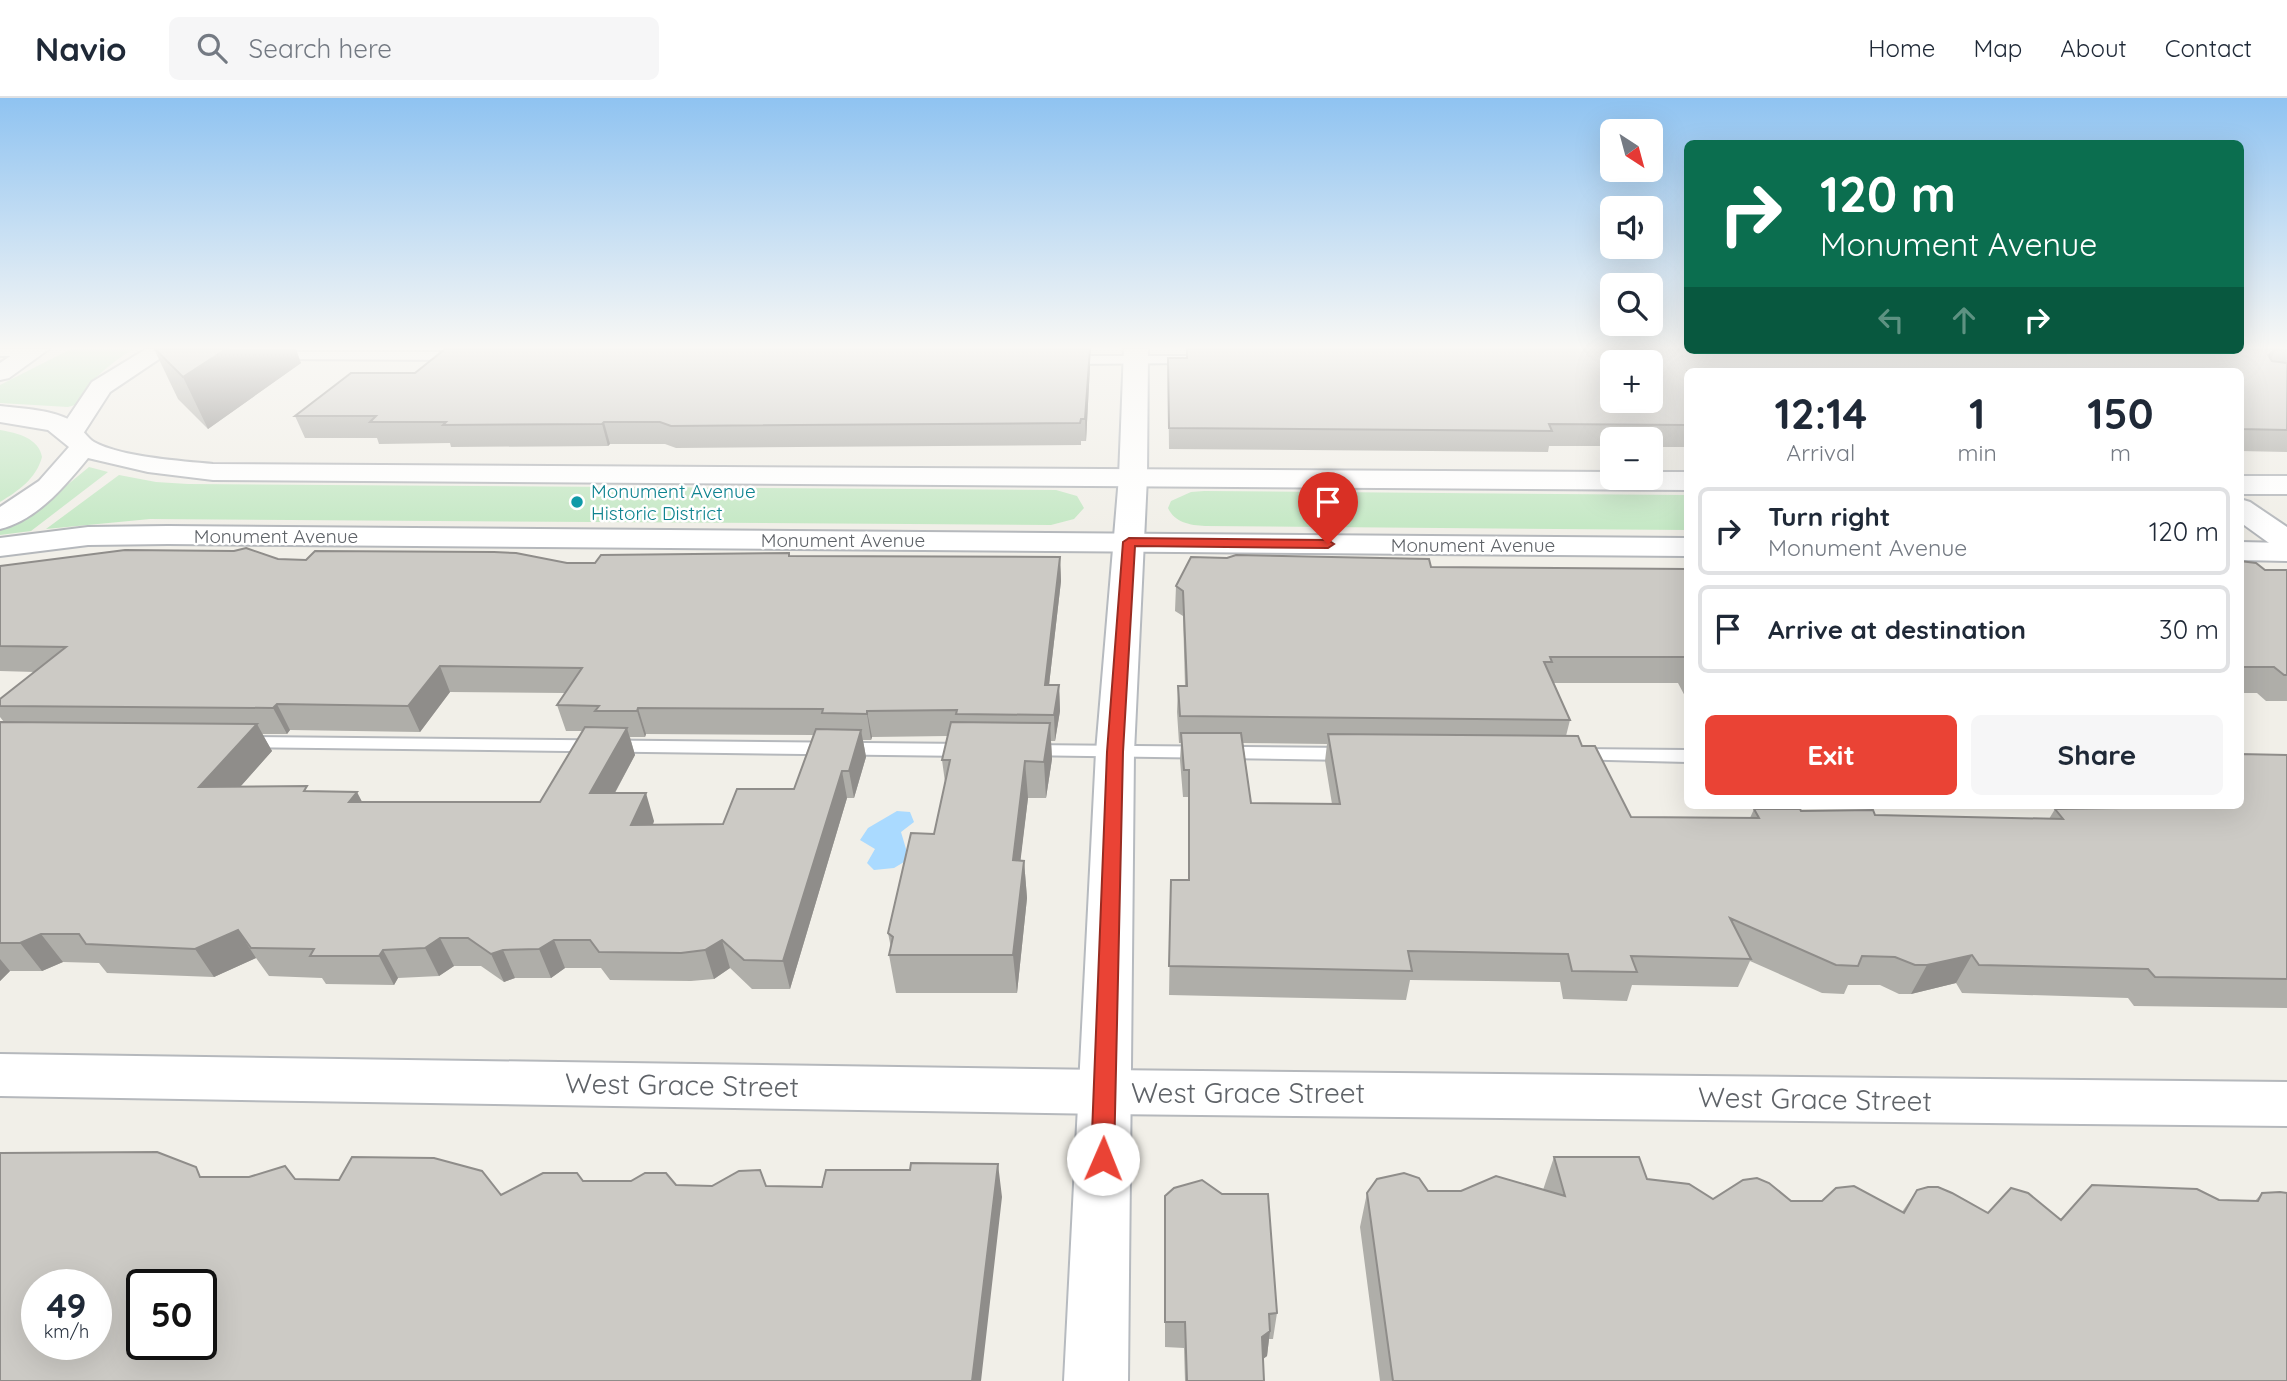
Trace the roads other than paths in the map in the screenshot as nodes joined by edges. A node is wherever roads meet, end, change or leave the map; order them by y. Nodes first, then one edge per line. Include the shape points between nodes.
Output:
1 (91, 409) edge
2 (1135, 409) edge
3 (0, 414) edge
4 (78, 439) junction
5 (1133, 477) junction
6 (1684, 481) edge
7 (2244, 485) edge
8 (2287, 485) edge
9 (2244, 511) edge
10 (0, 520) edge
11 (2287, 541) edge
12 (1129, 542) junction
13 (0, 547) edge
14 (1684, 547) edge
15 (2244, 551) edge
16 (2287, 552) edge
17 (223, 742) edge
18 (1115, 752) junction
19 (1366, 754) edge
20 (1561, 755) edge
21 (1684, 756) edge
22 (0, 1075) edge
23 (1105, 1092) junction
24 (2287, 1104) edge
25 (1096, 1381) edge

1 - 4 street
2 - 5 street
3 - 4 street via 46,419
4 - 5 street via 117,459 213,472
4 - 10 street via 49,487
5 - 6 street
5 - 12 street
7 - 8 street
9 - 11 street
12 - 13 street, Monument Avenue via 168,535 88,536
12 - 14 street, Monument Avenue
12 - 18 street
15 - 16 street
17 - 18 lane
18 - 19 lane
18 - 23 street
20 - 21 lane
22 - 23 street, West Grace Street
23 - 24 street, West Grace Street
23 - 25 street

